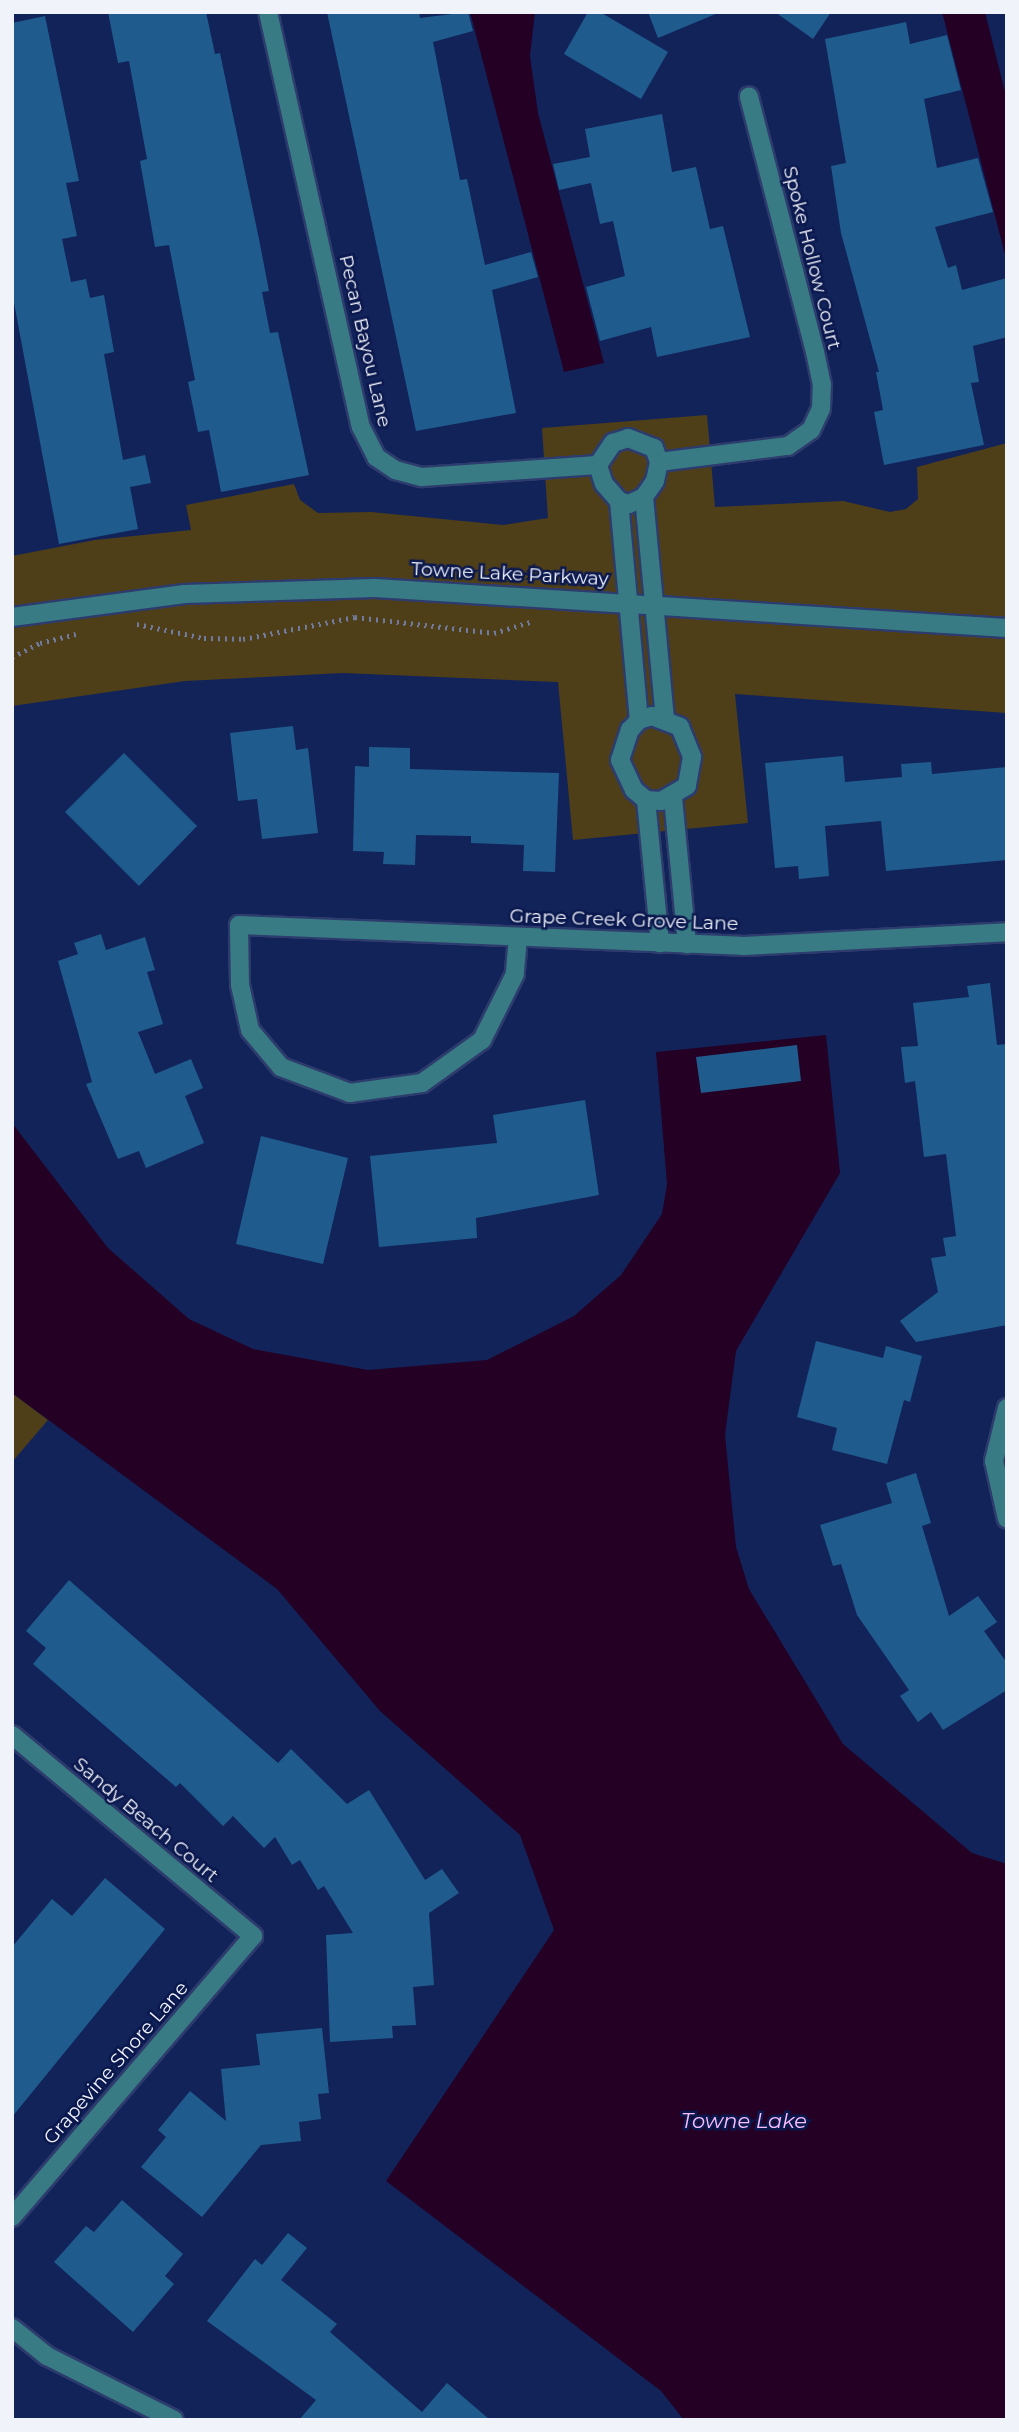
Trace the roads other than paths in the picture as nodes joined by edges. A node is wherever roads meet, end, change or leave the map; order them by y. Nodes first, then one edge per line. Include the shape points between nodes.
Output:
1 (268, 12) edge
2 (748, 96) dead end
3 (659, 462) junction
4 (598, 465) junction
5 (643, 496) junction
6 (620, 501) junction
7 (628, 602) junction
8 (654, 604) junction
9 (13, 612) edge
10 (1007, 628) edge
11 (665, 718) junction
12 (639, 720) junction
13 (673, 798) junction
14 (646, 800) junction
15 (1007, 932) edge
16 (518, 937) junction
17 (660, 943) junction
18 (687, 944) junction
19 (1007, 1408) edge
20 (1007, 1519) edge
21 (12, 1735) edge
22 (253, 1936) joint
23 (12, 2217) edge
24 (12, 2328) edge
25 (174, 2420) edge

1 - 4 street, Pecan Bayou Lane via 361,428 376,457 394,470 422,477
2 - 3 street, Spoke Hollow Court via 822,385 821,409 811,430 788,446
3 - 4 street via 654,448 628,438 613,443
3 - 5 street via 655,481
4 - 6 street via 604,484
5 - 6 street via 637,502
5 - 8 street
6 - 7 street
7 - 8 street, Towne Lake Parkway
7 - 9 street, Towne Lake Parkway via 375,587 280,588
7 - 12 street
8 - 10 street, Towne Lake Parkway
8 - 11 street
11 - 12 street
11 - 13 street via 685,734 692,757 687,786
12 - 14 street via 630,730 620,760 626,778
13 - 14 street
13 - 18 street
14 - 17 street
15 - 18 street, Grape Creek Grove Lane via 755,946
16 - 16 street, Grape Creek Grove Lane via 515,974 482,1040 422,1083 349,1093 281,1067 250,1030 240,985 239,925
16 - 17 street, Grape Creek Grove Lane
17 - 18 street, Grape Creek Grove Lane
19 - 20 street via 994,1461
21 - 22 street, Sandy Beach Court
22 - 23 street, Grapevine Shore Lane
24 - 25 street via 47,2356

